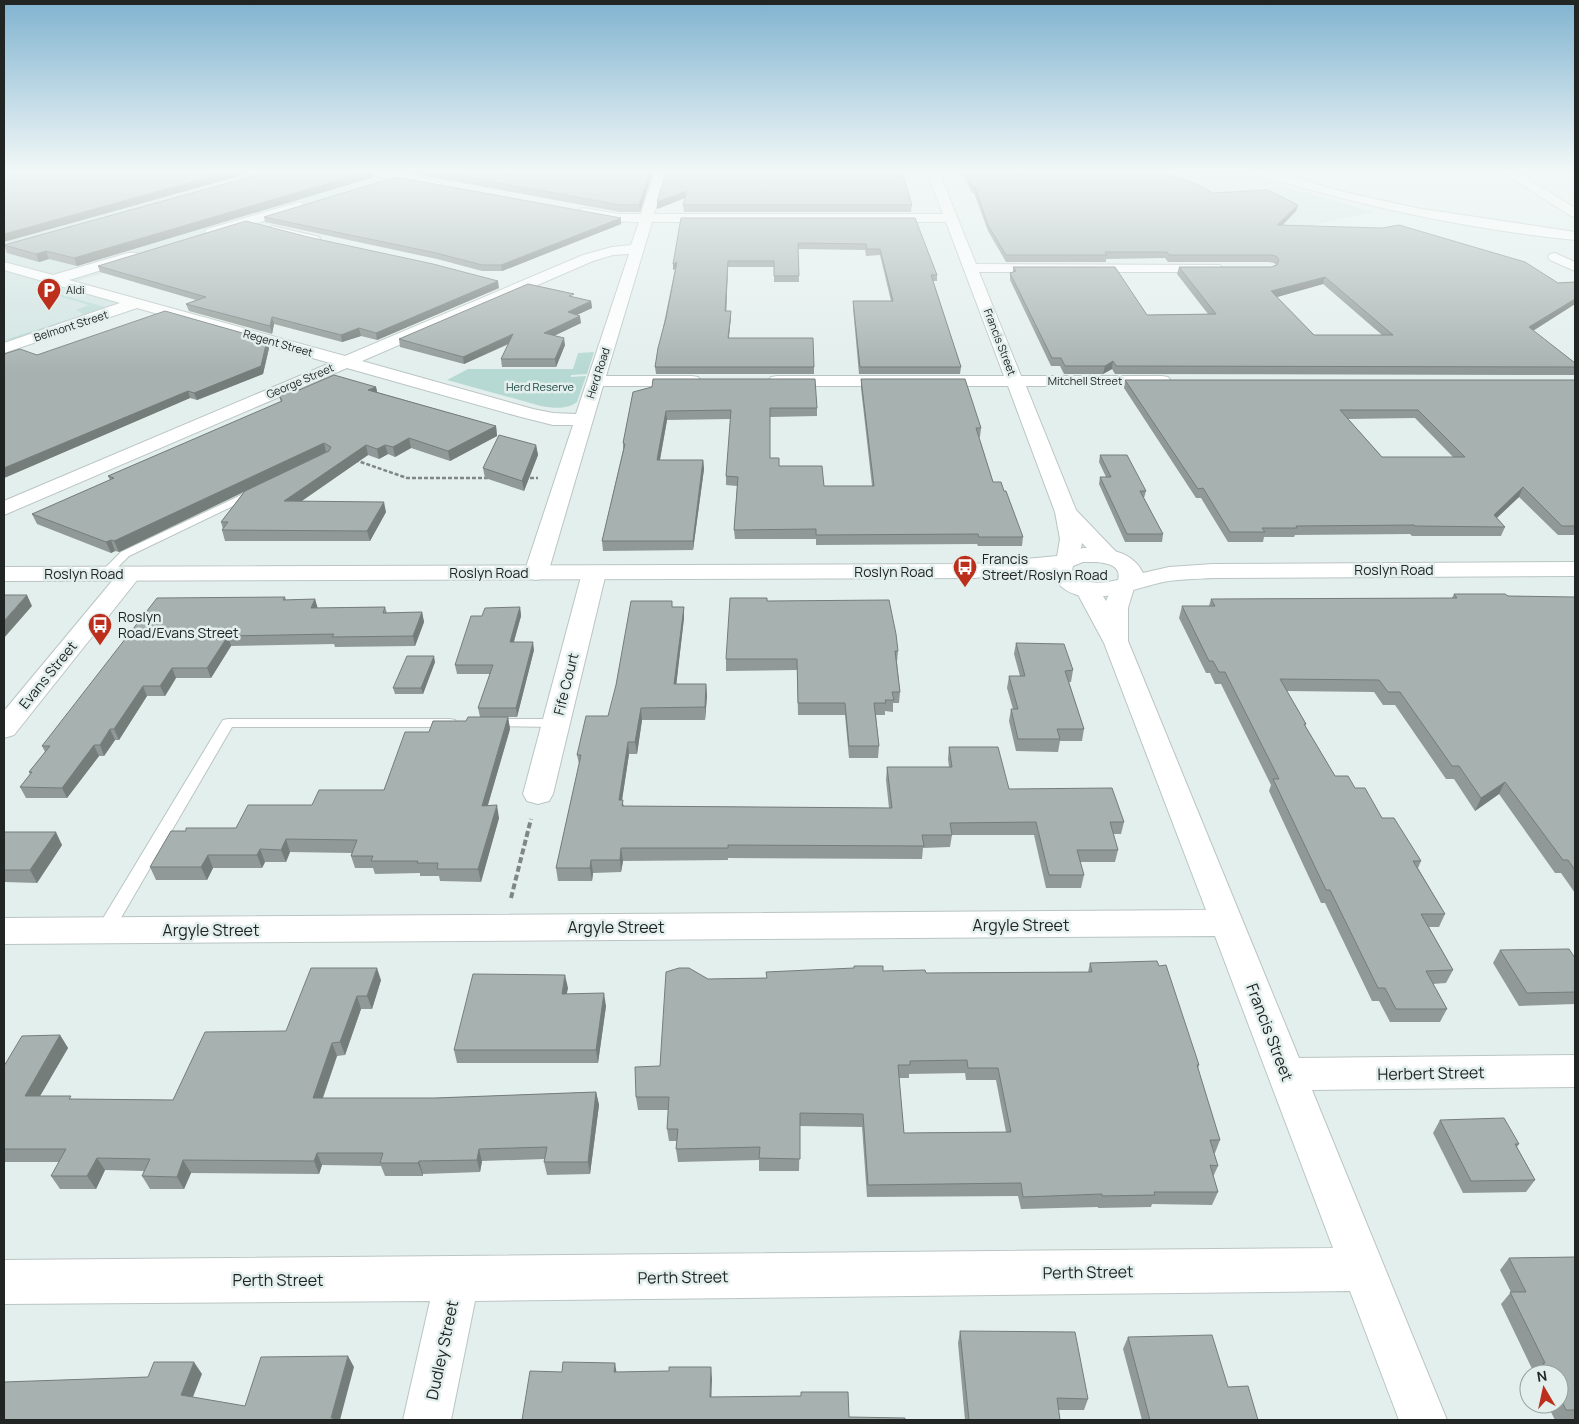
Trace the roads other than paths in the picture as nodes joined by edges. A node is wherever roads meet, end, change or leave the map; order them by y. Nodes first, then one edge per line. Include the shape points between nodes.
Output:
1 (640, 238) edge
2 (959, 238) edge
3 (316, 239) edge
4 (332, 243) edge
5 (150, 251) edge
6 (636, 252) junction
7 (1555, 257) dead end
8 (4, 266) edge
9 (1575, 267) edge
10 (971, 268) junction
11 (1229, 268) edge
12 (53, 280) junction
13 (493, 281) edge
14 (520, 288) junction
15 (137, 303) junction
16 (4, 348) edge
17 (344, 362) junction
18 (596, 381) junction
19 (712, 381) edge
20 (761, 381) edge
21 (1015, 381) junction
22 (1182, 381) edge
23 (582, 420) junction
24 (266, 486) edge
25 (4, 509) edge
26 (1066, 512) junction
27 (1115, 559) junction
28 (1575, 569) edge
29 (1213, 571) junction
30 (1071, 572) junction
31 (536, 573) junction
32 (594, 573) junction
33 (4, 574) edge
34 (105, 574) junction
35 (130, 574) junction
36 (1126, 586) junction
37 (1117, 643) junction
38 (556, 723) junction
39 (4, 729) edge
40 (538, 794) road end
41 (1228, 923) junction
42 (105, 930) junction
43 (4, 931) edge
44 (1575, 1071) edge
45 (1287, 1074) junction
46 (1363, 1269) junction
47 (457, 1279) junction
48 (4, 1282) edge
49 (427, 1420) edge
50 (1423, 1420) edge

1 - 6 main road, Herd Road
2 - 10 main road, Francis Street
3 - 4 main road
5 - 12 main road
6 - 14 main road, George Street via 597,255
6 - 18 main road, Herd Road
7 - 9 main road
8 - 12 main road, Regent Street
10 - 11 main road
10 - 21 main road, Francis Street
12 - 15 main road, Regent Street
13 - 14 main road
14 - 17 main road, George Street
15 - 16 main road, Belmont Street
15 - 17 main road, Regent Street
17 - 23 main road, Regent Street via 545,417
17 - 25 main road, George Street
18 - 19 main road
18 - 23 main road, Herd Road
20 - 21 main road, Mitchell Street
21 - 22 main road, Mitchell Street
21 - 26 main road, Francis Street
23 - 31 main road, Herd Road
24 - 34 lane via 125,554
26 - 27 main road, Francis Street via 1089,538
26 - 30 main road, Francis Street via 1071,539
27 - 29 main road, Roslyn Road
27 - 30 main road, Roslyn Road via 1089,554
27 - 36 main road via 1132,571 1133,578
28 - 29 main road, Roslyn Road
29 - 36 main road, Roslyn Road via 1165,575
30 - 32 main road, Roslyn Road
30 - 36 main road, Roslyn Road via 1112,590
30 - 37 main road, Francis Street
31 - 32 main road, Roslyn Road
31 - 35 main road, Roslyn Road
32 - 38 main road, Fife Court
33 - 34 main road, Roslyn Road
34 - 35 main road, Roslyn Road
35 - 39 main road, Evans Street
36 - 37 main road, Francis Street via 1116,608
37 - 41 main road, Francis Street
38 - 40 main road, Fife Court
38 - 42 lane via 228,723
41 - 42 main road, Argyle Street
41 - 45 main road, Francis Street
42 - 43 main road, Argyle Street
44 - 45 main road, Herbert Street
45 - 46 main road, Francis Street
46 - 47 main road, Perth Street
46 - 50 main road, Francis Street
47 - 48 main road, Perth Street
47 - 49 main road, Dudley Street

